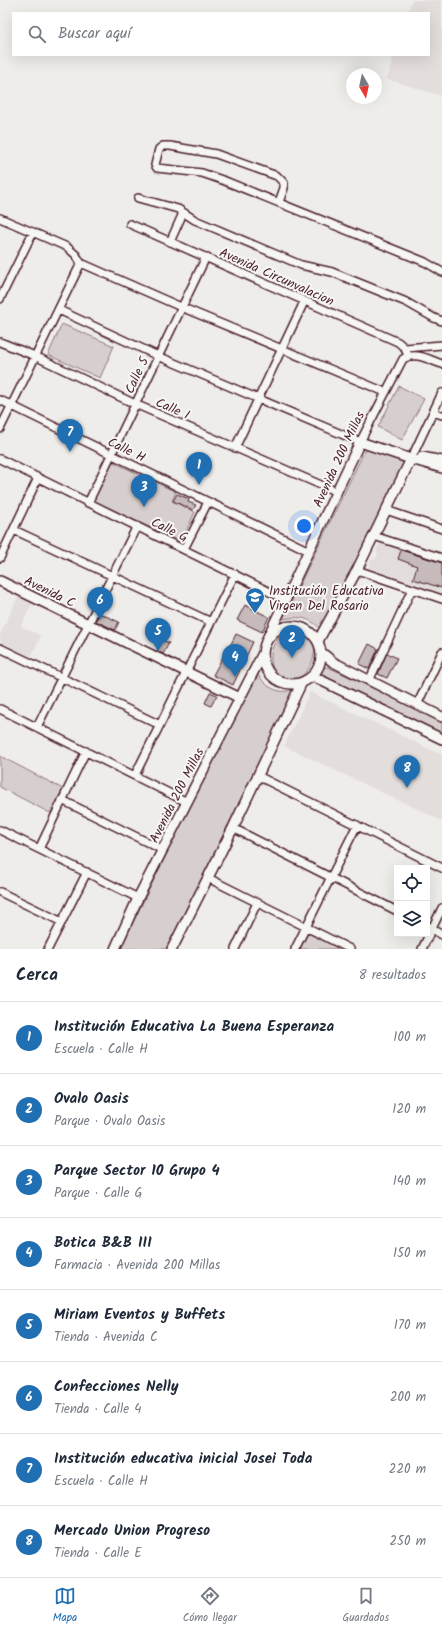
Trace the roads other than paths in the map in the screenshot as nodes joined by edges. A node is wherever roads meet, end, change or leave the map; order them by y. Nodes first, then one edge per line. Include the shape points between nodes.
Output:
1 (138, 198) dead end
2 (279, 202) junction
3 (183, 213) junction
4 (0, 218) edge
5 (130, 224) dead end
6 (33, 232) junction
7 (170, 242) junction
8 (206, 257) junction
9 (81, 263) junction
10 (442, 272) edge
11 (0, 298) edge
12 (304, 302) junction
13 (181, 307) junction
14 (59, 310) junction
15 (442, 321) edge
16 (0, 342) edge
17 (442, 345) edge
18 (406, 348) junction
19 (283, 349) junction
20 (35, 356) junction
21 (158, 356) junction
22 (408, 356) junction
23 (442, 364) edge
24 (385, 392) junction
25 (442, 393) edge
26 (258, 399) junction
27 (0, 400) edge
28 (135, 404) junction
29 (11, 406) junction
30 (433, 412) junction
31 (442, 415) edge
32 (0, 429) edge
33 (360, 442) junction
34 (235, 448) junction
35 (112, 456) junction
36 (0, 459) edge
37 (411, 459) junction
38 (442, 461) edge
39 (442, 468) edge
40 (38, 478) junction
41 (337, 492) junction
42 (208, 502) junction
43 (88, 503) junction
44 (386, 510) junction
45 (137, 526) junction
46 (442, 529) edge
47 (14, 530) junction
48 (374, 536) junction
49 (184, 549) junction
50 (309, 551) junction
51 (0, 558) edge
52 (442, 558) edge
53 (357, 570) junction
54 (235, 574) junction
55 (113, 576) junction
56 (0, 581) edge
57 (412, 589) junction
58 (442, 599) edge
59 (286, 600) junction
60 (211, 622) junction
61 (88, 624) junction
62 (266, 641) junction
63 (318, 641) junction
64 (0, 648) edge
65 (442, 652) edge
66 (263, 653) junction
67 (322, 653) junction
68 (186, 672) junction
69 (312, 676) junction
70 (62, 678) junction
71 (369, 681) junction
72 (302, 682) junction
73 (240, 698) junction
74 (417, 705) junction
75 (0, 709) edge
76 (442, 717) edge
77 (160, 725) junction
78 (37, 727) junction
79 (442, 739) edge
80 (86, 751) junction
81 (135, 775) junction
82 (258, 776) junction
83 (62, 800) junction
84 (187, 802) junction
85 (357, 825) junction
86 (233, 828) junction
87 (0, 830) edge
88 (39, 849) junction
89 (163, 850) junction
90 (442, 868) edge
91 (87, 872) junction
92 (331, 877) junction
93 (208, 878) junction
94 (0, 892) edge
95 (138, 898) junction
96 (257, 903) junction
97 (442, 908) edge
98 (394, 909) edge
99 (62, 922) junction
100 (306, 926) junction
101 (430, 926) edge
102 (430, 929) edge
103 (442, 935) edge
104 (426, 937) edge
105 (48, 949) edge
106 (115, 949) edge
107 (172, 949) edge
108 (235, 949) edge
109 (295, 949) edge
110 (350, 949) edge
111 (422, 949) edge

1 - 3 street via 171,206
2 - 2 street via 202,173 157,168 155,165 159,149 170,146 216,154 277,176 284,183
2 - 10 street via 426,262
3 - 7 street
3 - 15 street via 301,265 332,272 406,302
4 - 6 street
5 - 7 street, Avenida Circunvalacion
6 - 9 street via 67,247
6 - 11 street
7 - 8 street, Avenida Circunvalacion
8 - 12 street, Avenida Circunvalacion
8 - 13 street, Calle 5
9 - 13 street
9 - 14 street
12 - 18 street, Avenida Circunvalacion via 398,342
12 - 19 street
13 - 19 street
13 - 21 street, Calle 5
14 - 20 street
14 - 21 street
16 - 20 street, Calle I
17 - 18 street
18 - 22 street
19 - 24 street
19 - 26 street
20 - 28 street, Calle I
20 - 29 street
21 - 26 street
21 - 28 street, Calle 5
22 - 23 street via 418,356
22 - 24 street, Avenida 200 Millas via 403,359
24 - 33 street, Avenida 200 Millas
25 - 30 street
26 - 33 street
26 - 34 street
27 - 29 street, Calle H
28 - 34 street, Calle I
28 - 35 street, Calle 5
29 - 32 street
29 - 35 street, Calle H
30 - 31 street
30 - 37 street
33 - 37 street
33 - 41 street, Avenida 200 Millas
34 - 41 street, Calle I
35 - 42 street, Calle H
35 - 43 street, Calle 5
36 - 40 street, Calle G
37 - 38 street via 422,457
37 - 39 street
37 - 44 street
40 - 43 street, Calle G
40 - 47 street
41 - 50 street, Avenida 200 Millas
42 - 49 street
42 - 50 street, Calle H
43 - 45 street, Calle G
44 - 46 street
44 - 48 street
45 - 49 street, Calle G
45 - 55 street
47 - 51 street
47 - 55 street
48 - 52 street
48 - 53 street
49 - 54 street, Calle G
50 - 59 street, Avenida 200 Millas
53 - 57 street
53 - 63 street
54 - 59 street, Calle G
54 - 60 street
55 - 60 street
55 - 61 street
56 - 61 street, Avenida C
57 - 58 street
57 - 71 street
59 - 62 street, Avenida 200 Millas
60 - 68 street
61 - 68 street, Avenida C
61 - 70 street
62 - 63 street via 280,628 292,625 310,631
62 - 66 street
63 - 67 street
64 - 70 street
65 - 74 street
66 - 72 street via 268,671 277,680 289,684
66 - 73 street, Avenida 200 Millas
67 - 69 street via 320,665
67 - 71 street via 333,662
68 - 73 street, Avenida C
68 - 77 street
69 - 72 street
69 - 79 street
70 - 77 street
70 - 78 street
71 - 74 street
72 - 82 street
73 - 84 street, Avenida 200 Millas
74 - 76 street
75 - 78 street
77 - 81 street
78 - 80 street
80 - 81 street
80 - 83 street
81 - 84 street
82 - 85 street
82 - 86 street
83 - 88 street
83 - 89 street
84 - 89 street, Avenida 200 Millas
85 - 90 street
85 - 92 street
86 - 92 street
86 - 93 street
87 - 88 street
88 - 91 street
89 - 95 street, Avenida 200 Millas
91 - 95 street
91 - 99 street
92 - 98 street
92 - 100 street
93 - 96 street
93 - 107 street
94 - 99 street
95 - 106 street, Avenida 200 Millas
96 - 100 street
96 - 108 street
97 - 101 street
99 - 105 street
100 - 109 street
100 - 110 street
102 - 103 street
104 - 111 street

